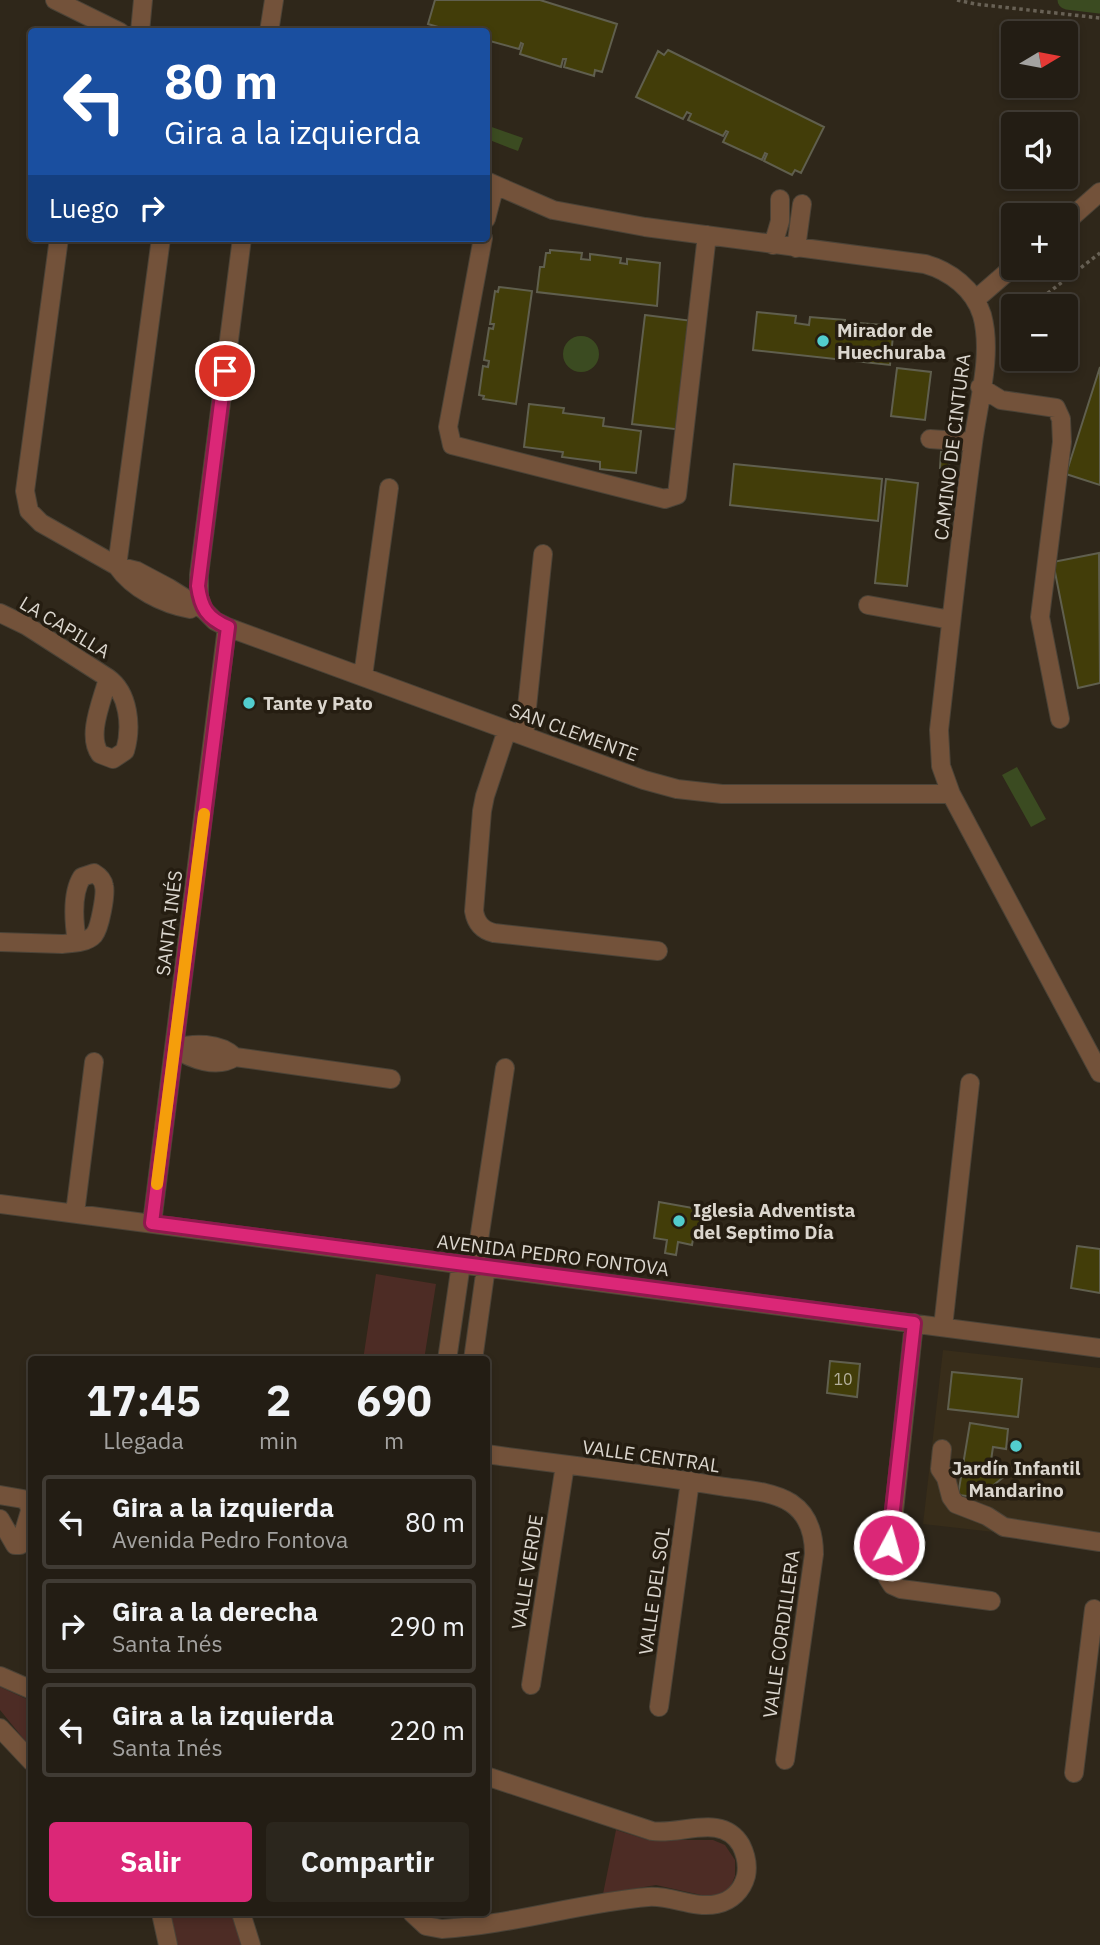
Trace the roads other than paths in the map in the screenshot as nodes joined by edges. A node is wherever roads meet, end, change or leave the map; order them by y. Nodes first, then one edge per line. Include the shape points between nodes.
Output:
1 (55, 0) edge
2 (143, 0) edge
3 (274, 0) edge
4 (112, 28) edge
5 (140, 28) edge
6 (270, 28) edge
7 (491, 183) edge
8 (1100, 192) edge
9 (780, 199) dead end
10 (802, 204) dead end
11 (1078, 211) edge
12 (707, 235) junction
13 (58, 242) edge
14 (160, 242) edge
15 (241, 242) edge
16 (482, 242) edge
17 (773, 245) junction
18 (796, 248) junction
19 (1001, 277) edge
20 (975, 300) junction
21 (980, 387) junction
22 (930, 439) dead end
23 (973, 442) junction
24 (389, 488) dead end
25 (543, 554) dead end
26 (117, 566) junction
27 (868, 605) dead end
28 (204, 610) junction
29 (0, 613) edge
30 (951, 620) junction
31 (228, 627) junction
32 (363, 676) junction
33 (108, 678) dead end
34 (1060, 719) dead end
35 (515, 733) junction
36 (951, 794) junction
37 (0, 942) edge
38 (77, 942) dead end
39 (657, 951) dead end
40 (174, 1048) junction
41 (94, 1062) dead end
42 (505, 1068) dead end
43 (1100, 1073) edge
44 (391, 1079) dead end
45 (970, 1083) dead end
46 (0, 1203) edge
47 (75, 1213) junction
48 (152, 1223) junction
49 (474, 1266) junction
50 (914, 1323) junction
51 (943, 1327) junction
52 (1100, 1348) edge
53 (448, 1356) edge
54 (472, 1356) edge
55 (942, 1449) dead end
56 (490, 1455) edge
57 (565, 1465) junction
58 (690, 1481) junction
59 (0, 1495) edge
60 (28, 1503) edge
61 (804, 1516) joint
62 (28, 1518) edge
63 (0, 1520) edge
64 (1100, 1542) edge
65 (991, 1601) dead end
66 (1094, 1609) dead end
67 (0, 1676) edge
68 (531, 1685) dead end
69 (28, 1688) edge
70 (1091, 1703) edge
71 (659, 1707) dead end
72 (0, 1728) edge
73 (28, 1758) edge
74 (785, 1760) dead end
75 (1074, 1773) dead end
76 (490, 1777) edge
77 (162, 1916) edge
78 (243, 1916) edge
79 (415, 1916) edge
80 (168, 1945) edge
81 (251, 1945) edge

1 - 4 street
2 - 5 street
3 - 6 street
7 - 12 street, CAMINO DE CINTURA via 553,210
8 - 11 street
9 - 17 street
10 - 18 street
12 - 16 street via 677,495 665,499 452,445 448,427
12 - 17 street, CAMINO DE CINTURA
13 - 26 street via 25,491 27,504 41,523
14 - 26 street
15 - 28 street via 199,575
17 - 18 street, CAMINO DE CINTURA
18 - 20 street, CAMINO DE CINTURA via 934,267 952,276
19 - 20 street
20 - 21 street, CAMINO DE CINTURA via 986,341
21 - 23 street, CAMINO DE CINTURA
21 - 34 street via 1001,400 1056,408 1062,419 1040,617
22 - 23 street
23 - 30 street, CAMINO DE CINTURA
24 - 32 street
25 - 35 street
26 - 28 street via 129,580 162,600
27 - 30 street
28 - 31 street, SAN CLEMENTE
29 - 33 street, LA CAPILLA
30 - 36 street, CAMINO DE CINTURA via 939,739 941,766
31 - 32 street, SAN CLEMENTE
31 - 40 street, SANTA INÉS
32 - 35 street, SAN CLEMENTE
35 - 36 street, SAN CLEMENTE via 644,780 699,792
35 - 39 street via 485,796 474,911 477,923 494,933
36 - 43 street, CAMINO DE CINTURA
37 - 38 street
40 - 44 street via 208,1061 235,1057
40 - 48 street, SANTA INÉS
41 - 47 street
42 - 49 street
45 - 51 street
46 - 47 street, AVENIDA PEDRO FONTOVA
47 - 48 street, AVENIDA PEDRO FONTOVA
48 - 49 street, AVENIDA PEDRO FONTOVA
49 - 50 street, AVENIDA PEDRO FONTOVA
49 - 53 street
49 - 54 street
50 - 51 street, AVENIDA PEDRO FONTOVA
50 - 65 street via 887,1577 901,1589
51 - 52 street, AVENIDA PEDRO FONTOVA
55 - 64 street via 940,1469 956,1504 1004,1527
56 - 57 street, VALLE CENTRAL
57 - 58 street, VALLE CENTRAL
57 - 68 street, VALLE VERDE
58 - 61 street, VALLE CENTRAL via 775,1496
58 - 71 street, VALLE DEL SOL
59 - 60 street
61 - 74 street, VALLE CORDILLERA via 812,1531 814,1554
62 - 63 street via 20,1545 15,1545
66 - 70 street
67 - 69 street
70 - 75 street
72 - 73 street
76 - 79 street via 652,1831 719,1829 739,1841 744,1850 747,1870 742,1886 729,1899 713,1905 652,1897 450,1928 426,1926
77 - 80 street
78 - 81 street

